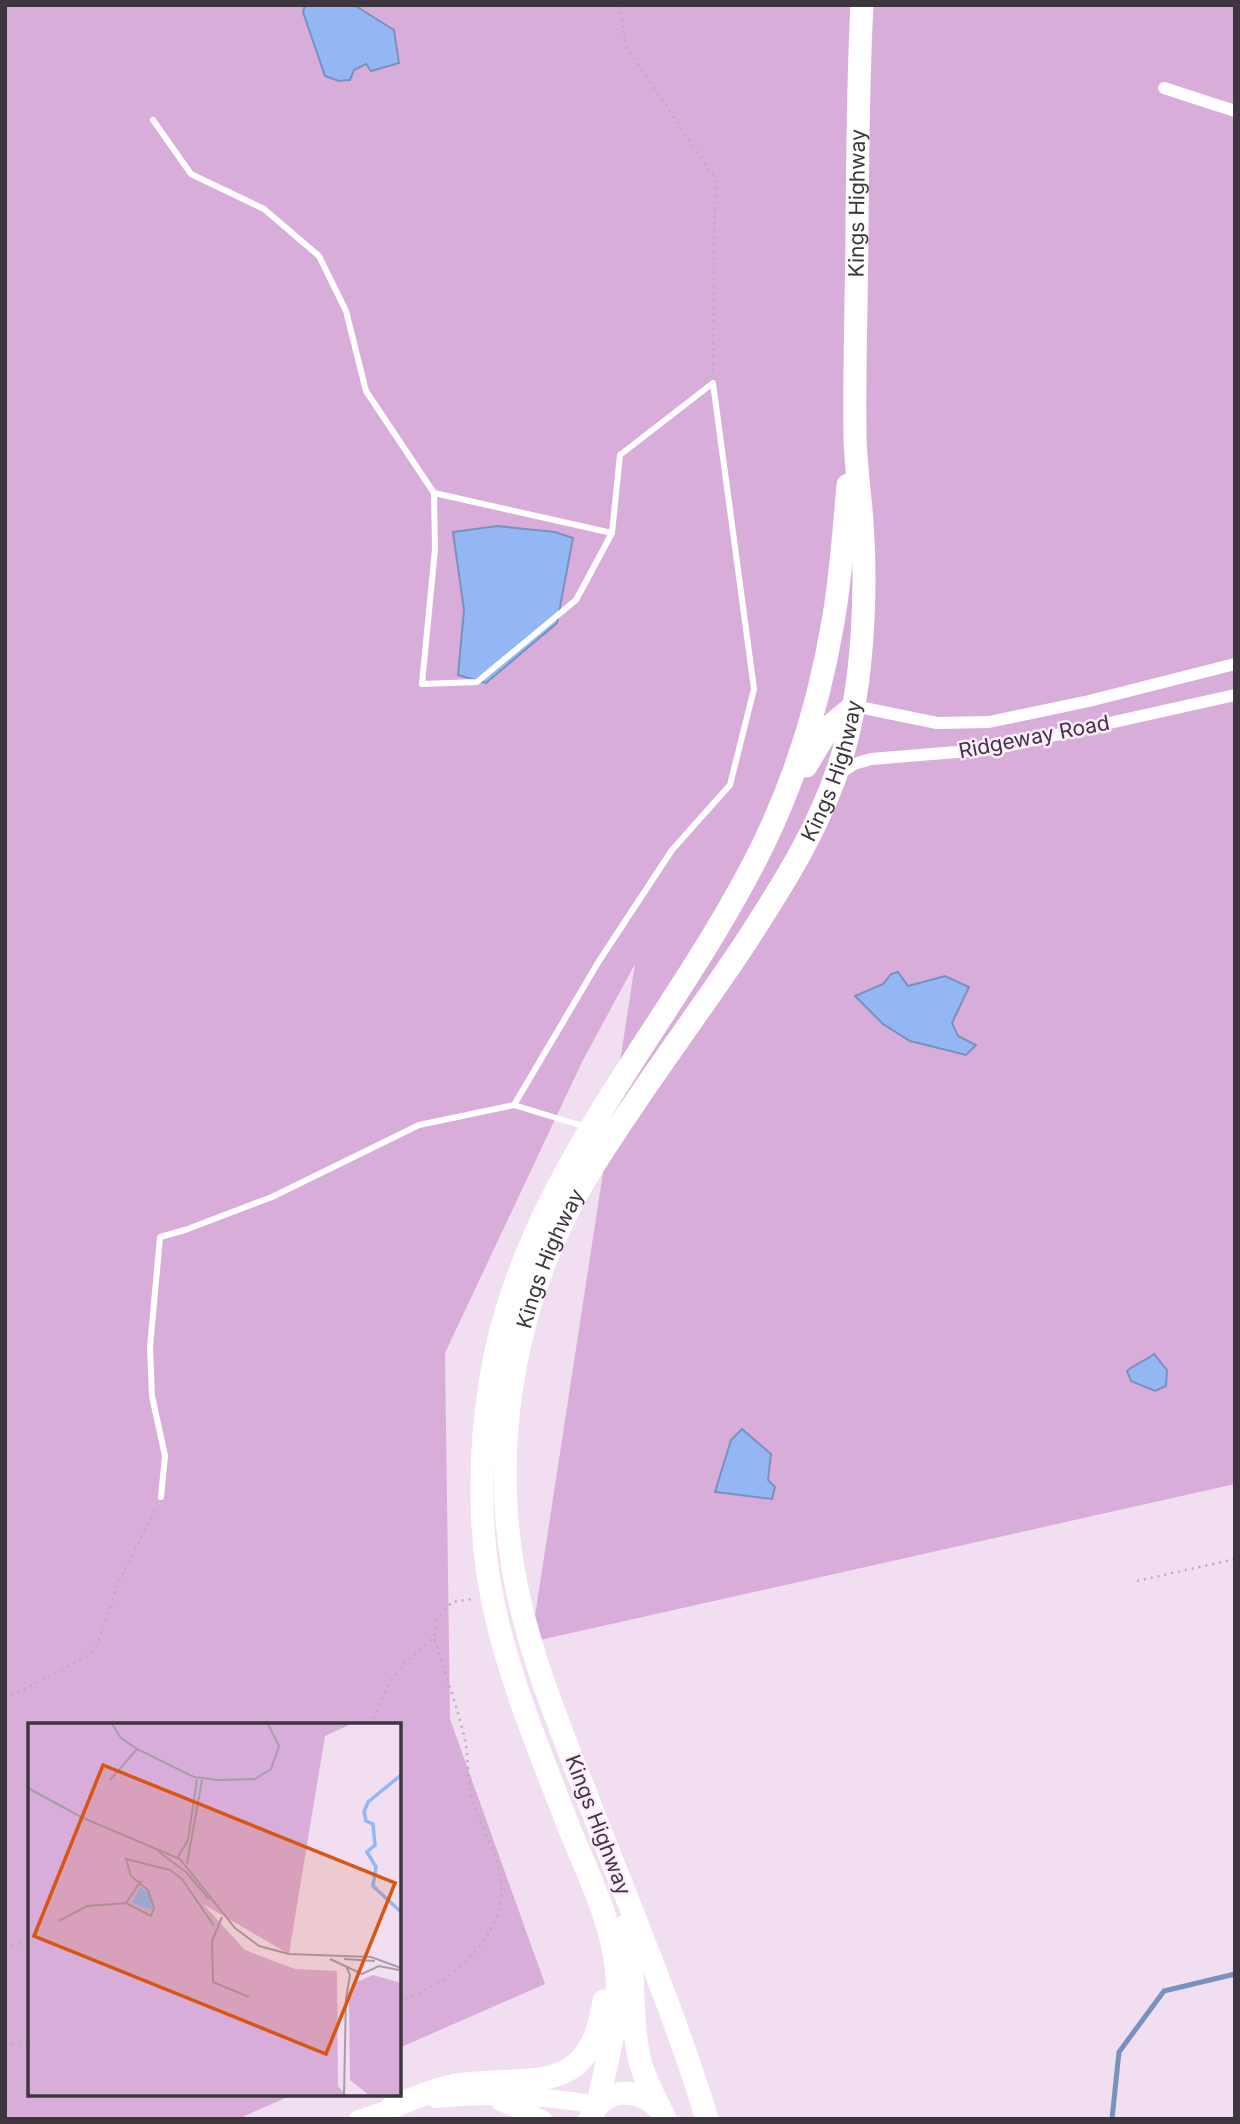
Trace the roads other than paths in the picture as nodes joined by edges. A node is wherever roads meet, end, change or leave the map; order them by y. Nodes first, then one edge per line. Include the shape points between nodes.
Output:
1 (862, 5) edge
2 (1164, 88) dead end
3 (1235, 111) edge
4 (153, 120) dead end
5 (855, 441) junction
6 (434, 494) junction
7 (612, 533) junction
8 (1235, 664) edge
9 (1235, 695) edge
10 (853, 706) junction
11 (835, 777) junction
12 (774, 820) junction
13 (514, 1105) junction
14 (591, 1129) junction
15 (162, 1497) road end
16 (564, 1737) junction
17 (587, 1874) junction
18 (483, 2095) junction
19 (392, 2107) junction
20 (595, 2109) edge
21 (662, 2114) edge
22 (358, 2119) edge
23 (542, 2119) edge
24 (707, 2119) edge

1 - 5 highway, Kings Highway
2 - 3 street
4 - 6 lane via 191,174 264,209 319,256 346,311 366,391
5 - 10 highway, Kings Highway via 863,547 861,638
5 - 12 highway, Kings Highway via 826,659 806,735
6 - 7 lane
6 - 7 lane via 435,549 422,684 478,682 576,600
7 - 13 lane via 620,455 713,383 754,689 730,785 672,850 599,961
8 - 10 street, Ridgeway Road via 989,722 937,723
9 - 11 street, Ridgeway Road via 993,748 872,759
10 - 11 highway, Kings Highway
10 - 12 highway via 826,732
11 - 16 highway, Kings Highway via 785,882 584,1181 551,1247 529,1310 507,1425 507,1526 523,1617
12 - 14 highway, Kings Highway via 734,899
13 - 14 lane
13 - 15 lane via 419,1125 272,1197 160,1237 150,1347 152,1396 165,1456
14 - 17 highway, Kings Highway via 547,1208 513,1291 491,1378 482,1488 489,1577 504,1648
16 - 21 highway via 580,1801 625,1923 637,2050
16 - 24 highway, Kings Highway
17 - 19 highway via 605,1984 598,2031 585,2055 572,2067 544,2079 453,2085
17 - 20 highway, Kings Highway via 608,1923 617,1977 615,2027
18 - 19 main road
18 - 20 main road via 556,2099
18 - 23 main road
19 - 22 main road
20 - 21 highway via 612,2096 627,2093 648,2099

